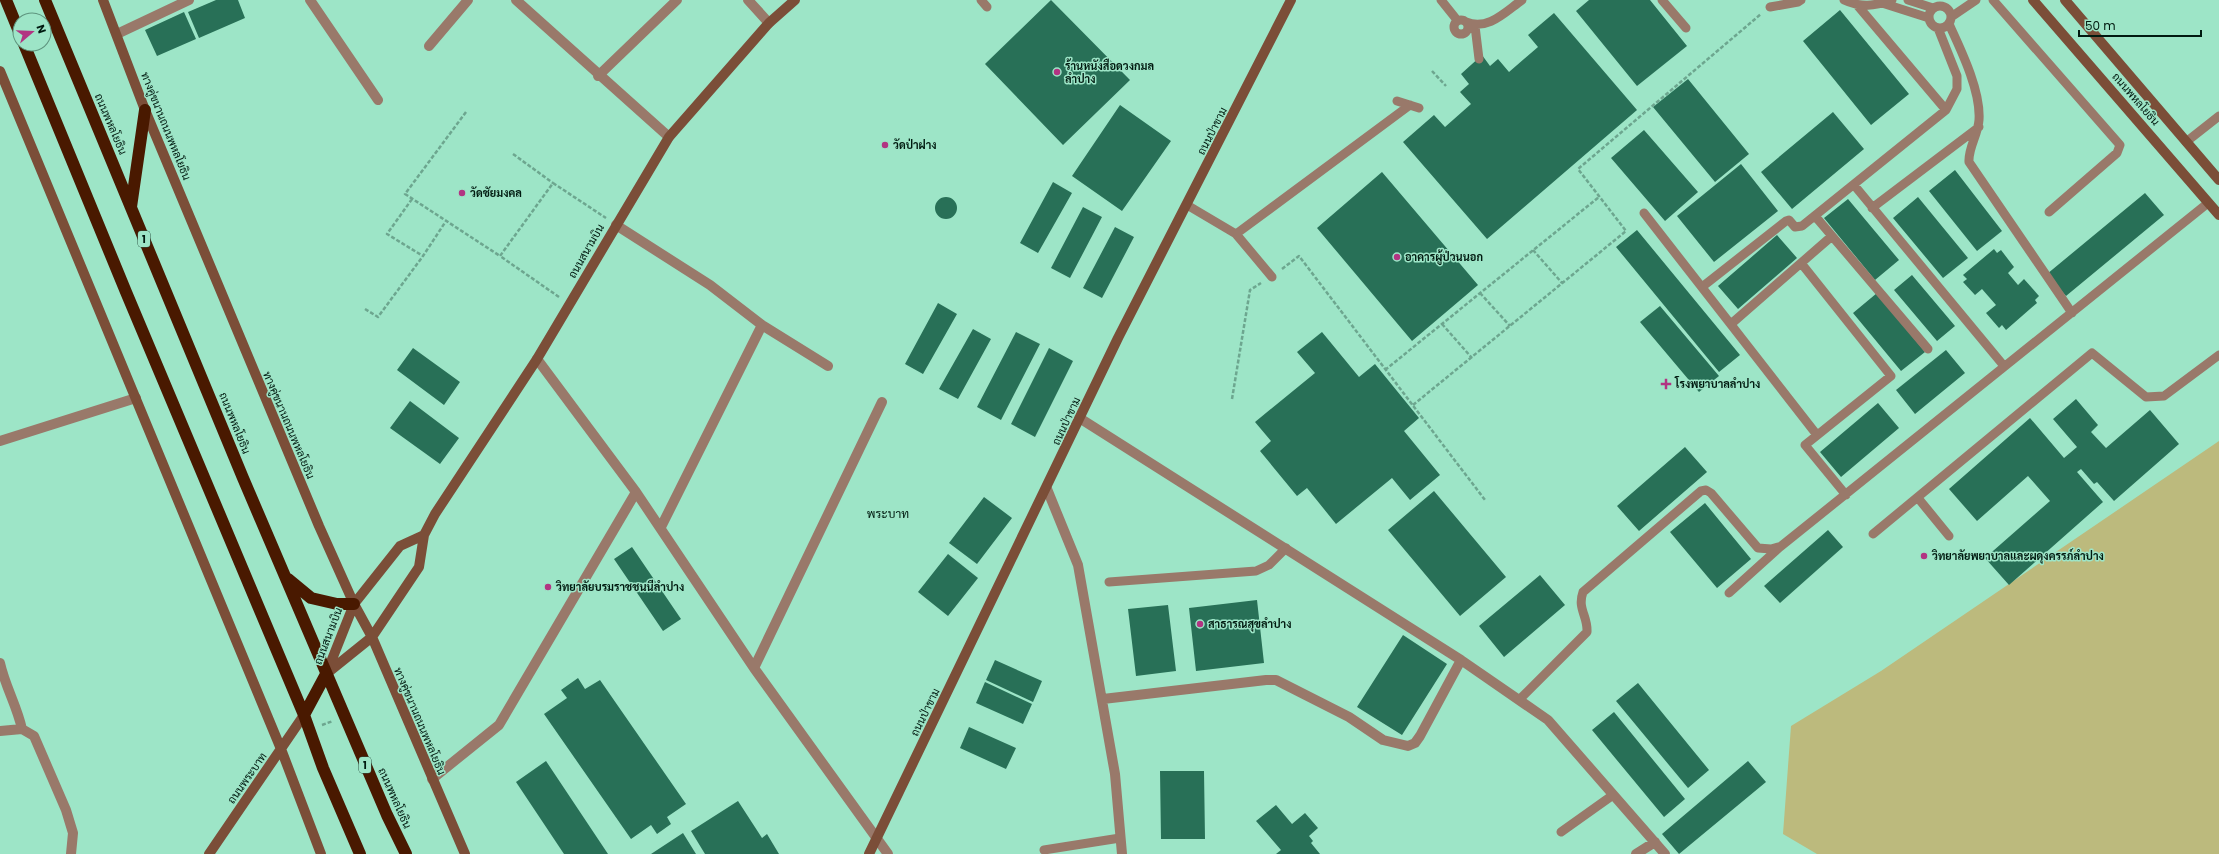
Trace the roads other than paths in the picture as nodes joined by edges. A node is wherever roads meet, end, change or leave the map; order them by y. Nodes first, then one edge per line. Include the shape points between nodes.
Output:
1 (6, 0) edge
2 (45, 0) edge
3 (103, 0) edge
4 (189, 0) edge
5 (310, 0) edge
6 (468, 0) edge
7 (677, 0) edge
8 (748, 0) edge
9 (795, 0) edge
10 (1291, 0) edge
11 (1441, 0) edge
12 (1522, 0) edge
13 (1662, 0) edge
14 (1801, 0) edge
15 (1844, 0) edge
16 (1892, 0) edge
17 (1908, 0) edge
18 (1976, 0) edge
19 (1993, 0) edge
20 (2033, 0) edge
21 (2065, 0) edge
22 (521, 1) edge
23 (1882, 3) junction
24 (1938, 5) edge
25 (1858, 6) junction
26 (1770, 8) dead end
27 (12, 15) edge
28 (1929, 18) junction
29 (1950, 21) junction
30 (769, 23) junction
31 (1475, 26) junction
32 (1686, 28) dead end
33 (1938, 28) junction
34 (117, 34) junction
35 (429, 46) dead end
36 (27, 52) edge
37 (1479, 59) dead end
38 (0, 71) edge
39 (598, 76) junction
40 (378, 100) dead end
41 (1397, 101) dead end
42 (1410, 105) junction
43 (1419, 108) dead end
44 (145, 110) junction
45 (1946, 110) junction
46 (2219, 116) edge
47 (1978, 127) junction
48 (669, 137) junction
49 (2186, 142) junction
50 (2219, 180) edge
51 (1854, 185) junction
52 (2208, 203) junction
53 (1187, 205) junction
54 (131, 207) junction
55 (1872, 208) junction
56 (2049, 212) dead end
57 (1644, 213) dead end
58 (2219, 215) edge
59 (1815, 216) junction
60 (616, 225) junction
61 (1236, 234) junction
62 (1832, 236) junction
63 (1801, 263) junction
64 (1272, 277) road end
65 (1702, 287) junction
66 (2072, 313) junction
67 (1731, 324) junction
68 (762, 325) junction
69 (1928, 349) dead end
70 (2219, 356) edge
71 (537, 359) junction
72 (828, 366) dead end
73 (2004, 366) junction
74 (136, 398) junction
75 (882, 402) dead end
76 (1081, 419) junction
77 (1817, 435) junction
78 (0, 441) edge
79 (1047, 489) junction
80 (636, 492) junction
81 (1846, 495) junction
82 (1918, 498) junction
83 (661, 527) junction
84 (424, 534) junction
85 (1873, 534) dead end
86 (1949, 536) dead end
87 (1780, 547) junction
88 (1286, 548) junction
89 (286, 577) junction
90 (1109, 582) dead end
91 (1729, 593) dead end
92 (354, 604) junction
93 (372, 637) junction
94 (1462, 660) junction
95 (0, 663) edge
96 (754, 668) junction
97 (326, 674) junction
98 (1103, 699) junction
99 (1520, 699) junction
100 (304, 715) junction
101 (22, 729) junction
102 (0, 731) edge
103 (281, 749) junction
104 (432, 779) junction
105 (1613, 795) junction
106 (1561, 832) dead end
107 (1120, 838) junction
108 (876, 839) junction
109 (1655, 842) junction
110 (1044, 850) dead end
111 (71, 854) edge
112 (209, 854) edge
113 (321, 854) edge
114 (360, 854) edge
115 (406, 854) edge
116 (465, 854) edge
117 (869, 854) edge
118 (888, 854) edge
119 (1122, 854) edge
120 (1636, 854) edge
121 (1665, 854) edge

1 - 27 highway
2 - 54 highway, ถนนพหลโยธิน / 1
3 - 34 main road, ทางคู่ขนานถนนพหลโยธิน
4 - 34 street
5 - 40 street
6 - 35 street
7 - 39 street
8 - 30 street
9 - 30 main road, ถนนสนามบิน
10 - 53 main road, ถนนป่าขาม
11 - 31 lane via 1462,21
12 - 31 lane via 1491,23
13 - 32 lane
14 - 26 lane
15 - 25 lane
16 - 23 lane
17 - 24 lane
18 - 29 lane
19 - 56 lane via 2120,145 2117,154
20 - 52 main road, ถนนพหลโยธิน
21 - 49 main road, ถนนพหลโยธิน
22 - 39 street
23 - 25 lane
23 - 28 lane
24 - 28 lane
24 - 29 lane via 1947,8
25 - 45 lane
28 - 33 lane via 1932,25
29 - 33 lane
29 - 47 lane via 1980,109
30 - 48 main road, ถนนสนามบิน
31 - 37 lane
33 - 45 lane via 1957,76 1957,89
34 - 44 main road, ทางคู่ขนานถนนพหลโยธิน
36 - 100 highway
38 - 74 main road
39 - 48 street
41 - 42 lane
42 - 43 lane
42 - 61 lane
44 - 54 highway
44 - 92 main road, ทางคู่ขนานถนนพหลโยธิน
45 - 51 lane
46 - 49 lane
47 - 55 lane
47 - 66 lane via 1969,157 1972,168
48 - 60 main road, ถนนสนามบิน
49 - 50 main road, ถนนพหลโยธิน
51 - 55 lane
51 - 59 lane
52 - 58 main road, ถนนพหลโยธิน
52 - 66 lane
53 - 61 lane
53 - 76 main road, ถนนป่าขาม via 1118,338
54 - 89 highway, ถนนพหลโยธิน / 1
55 - 73 lane
57 - 65 lane
59 - 62 lane
59 - 65 lane via 1798,228 1789,220 1786,221
60 - 68 street via 710,285
60 - 71 main road, ถนนสนามบิน
61 - 64 lane
62 - 63 lane
62 - 69 lane
63 - 67 lane
63 - 77 lane via 1891,376
65 - 67 lane
66 - 73 lane
67 - 77 lane
68 - 72 street
68 - 83 street
70 - 82 lane via 2164,396 2146,397 2092,353
71 - 80 street
71 - 84 main road, ถนนสนามบิน
73 - 81 lane
74 - 78 street
74 - 103 main road
75 - 96 street
76 - 79 main road, ถนนป่าขาม
76 - 88 street
77 - 81 lane via 1805,445
79 - 98 street via 1078,565
79 - 108 main road, ถนนป่าขาม
80 - 83 street
80 - 104 street via 499,725
81 - 87 lane
82 - 85 lane
82 - 86 lane
83 - 96 street
84 - 92 main road, ถนนสนามบิน via 400,546
84 - 93 main road, ถนนสนามบิน via 419,567
87 - 91 lane
87 - 99 lane via 1771,550 1758,548 1711,493 1701,491 1583,592 1580,601 1587,632
88 - 90 lane via 1269,565 1256,571
88 - 94 street
89 - 92 highway via 310,598 337,604
89 - 97 highway, ถนนพหลโยธิน / 1
92 - 93 main road, ทางคู่ขนานถนนพหลโยธิน
92 - 97 main road, ถนนสนามบิน
93 - 97 main road, ถนนสนามบิน
93 - 104 main road, ทางคู่ขนานถนนพหลโยธิน
94 - 98 street via 1420,736 1408,746 1383,740 1349,717 1276,680
94 - 99 street
95 - 101 street
96 - 108 street
97 - 100 highway
97 - 115 highway, ถนนพหลโยธิน / 1
98 - 107 street via 1115,774
99 - 105 street via 1548,720
100 - 103 main road, ถนนพระบาท
100 - 114 highway via 323,768
101 - 102 street
101 - 111 street via 34,736 66,810 73,833
103 - 112 main road, ถนนพระบาท
103 - 113 main road
104 - 116 main road, ทางคู่ขนานถนนพหลโยธิน
105 - 106 lane
105 - 109 street
107 - 110 lane
107 - 119 street
108 - 117 main road, ถนนป่าขาม
108 - 118 street
109 - 120 street
109 - 121 street

